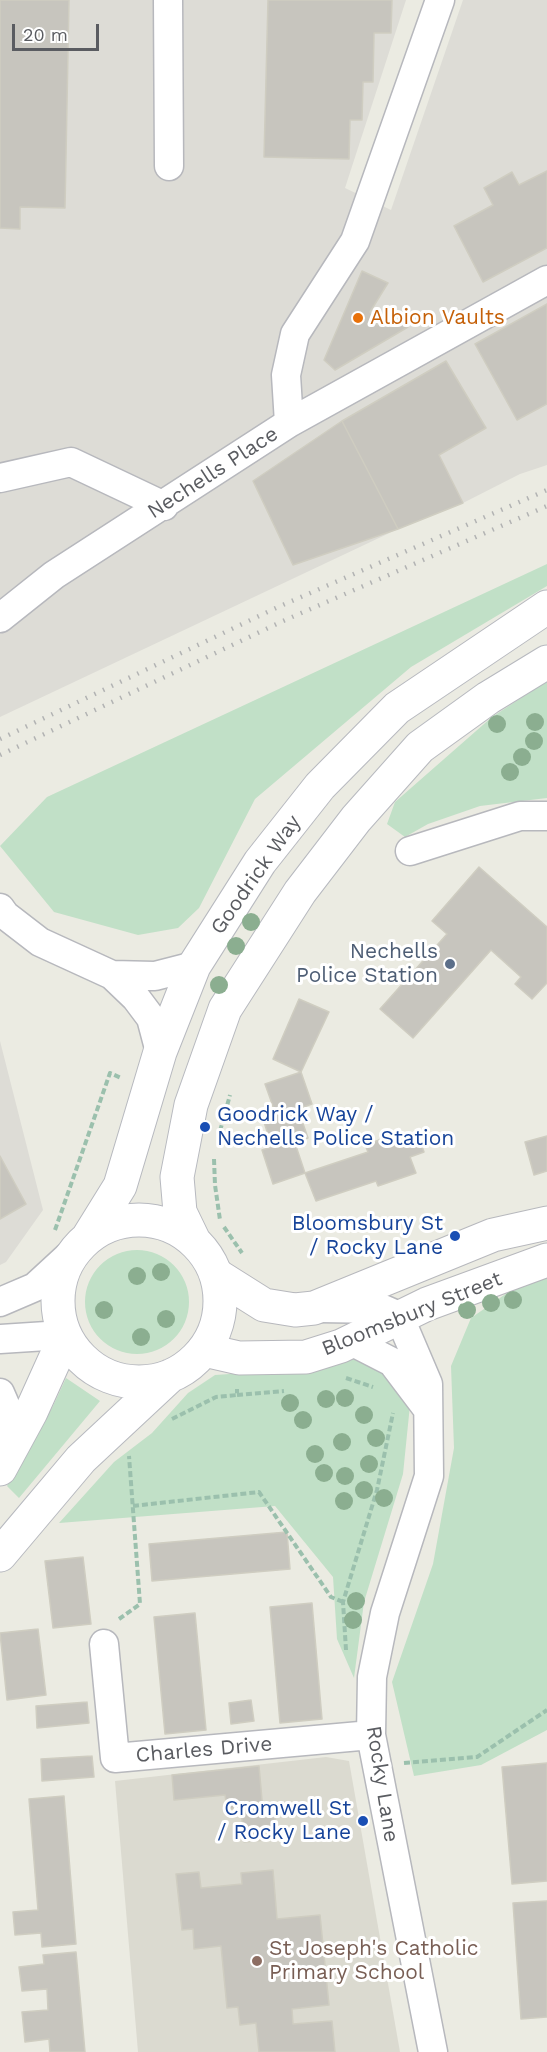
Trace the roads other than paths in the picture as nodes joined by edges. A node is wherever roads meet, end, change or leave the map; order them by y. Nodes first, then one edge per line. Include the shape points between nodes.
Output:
1 (168, 0) edge
2 (440, 0) edge
3 (169, 166) dead end
4 (547, 280) edge
5 (289, 423) junction
6 (0, 478) edge
7 (164, 506) junction
8 (547, 607) edge
9 (0, 618) edge
10 (547, 662) edge
11 (547, 816) edge
12 (410, 851) dead end
13 (0, 908) edge
14 (194, 966) junction
15 (112, 975) junction
16 (160, 1052) junction
17 (547, 1223) edge
18 (195, 1241) junction
19 (71, 1242) junction
20 (547, 1260) edge
21 (218, 1276) junction
22 (0, 1302) edge
23 (314, 1308) junction
24 (399, 1316) junction
25 (63, 1337) junction
26 (0, 1339) edge
27 (351, 1341) junction
28 (204, 1350) junction
29 (170, 1376) junction
30 (0, 1393) edge
31 (429, 1412) junction
32 (7, 1457) edge
33 (0, 1555) edge
34 (104, 1644) road end
35 (371, 1735) junction
36 (433, 2052) edge

1 - 3 street
2 - 5 street, Nechells Place via 355,241 295,334 286,375
4 - 5 street
5 - 7 street, Nechells Place
6 - 7 street via 71,462
7 - 9 street, Nechells Place via 54,575
8 - 14 main road, Goodrick Way via 397,708 343,762 260,862
10 - 18 main road via 420,747 356,819 300,892 225,1009 191,1105 177,1177 180,1212
11 - 12 street via 520,816
13 - 15 street via 40,942
14 - 15 street via 155,976
14 - 16 main road, Goodrick Way
15 - 16 street via 151,1018
16 - 19 main road, Goodrick Way via 120,1186
17 - 23 main road, Bloomsbury Street via 493,1235
18 - 19 main road via 154,1220 131,1219 109,1224
18 - 21 main road
19 - 22 street via 35,1287
19 - 25 main road via 57,1297
20 - 24 main road, Bloomsbury Street
21 - 23 main road, Bloomsbury Street via 264,1305 295,1311
21 - 28 main road via 218,1323
23 - 24 street via 383,1309
24 - 27 main road, Bloomsbury Street
24 - 31 street, Rocky Lane via 428,1384
25 - 26 street
25 - 29 main road via 102,1374 124,1381 147,1382
25 - 32 main road
27 - 28 main road, Bloomsbury Street via 306,1357 279,1359 239,1358
27 - 31 street via 392,1362
28 - 29 main road via 191,1364
29 - 33 main road via 81,1459
30 - 32 street via 7,1409
31 - 35 street, Rocky Lane via 429,1476 384,1612 372,1677
34 - 35 street, Charles Drive via 116,1758
35 - 36 street, Rocky Lane

